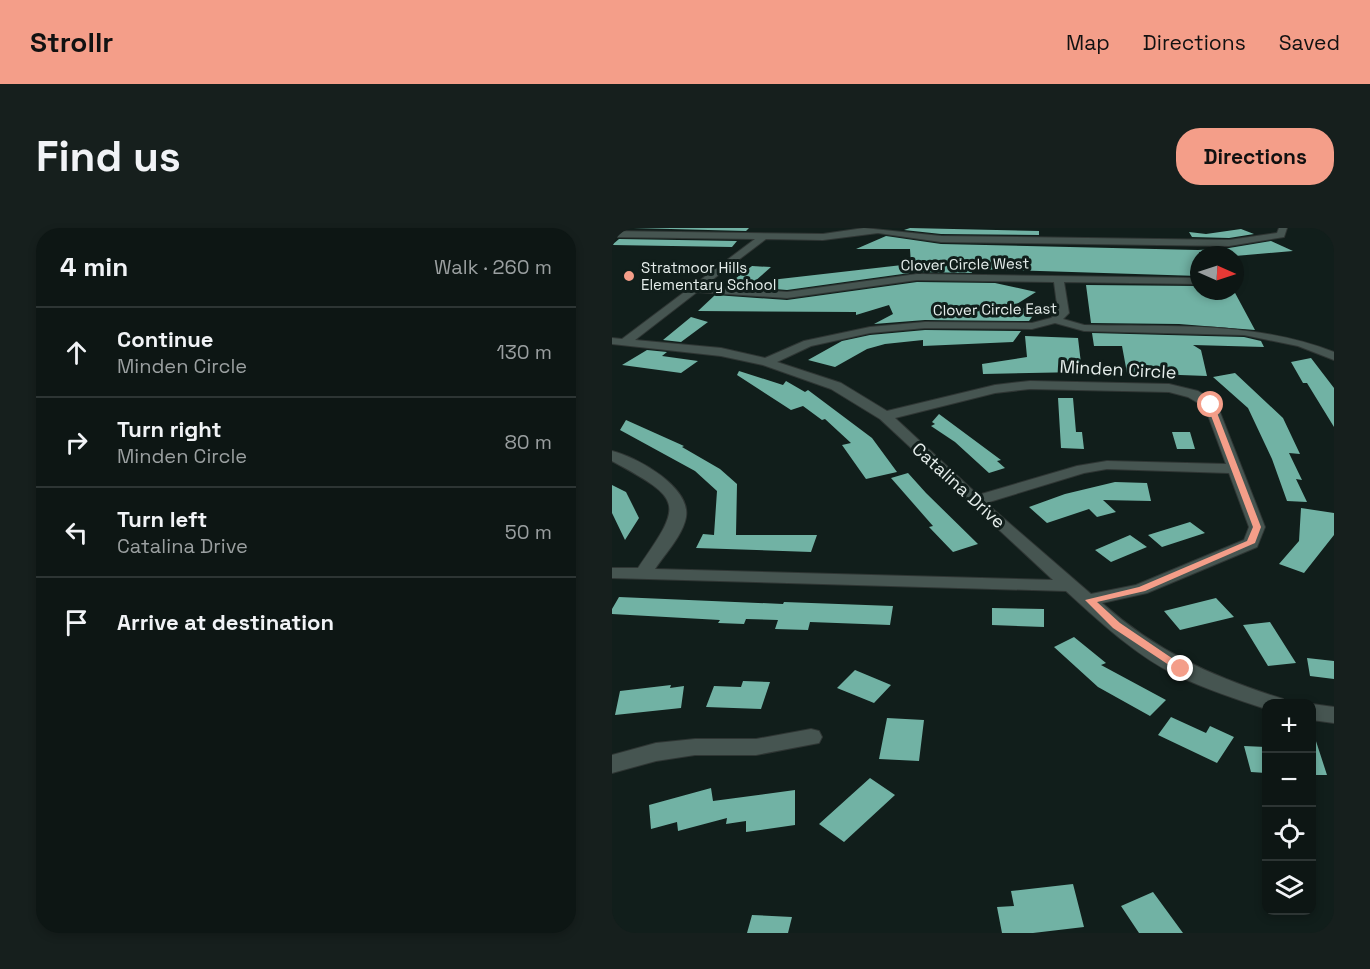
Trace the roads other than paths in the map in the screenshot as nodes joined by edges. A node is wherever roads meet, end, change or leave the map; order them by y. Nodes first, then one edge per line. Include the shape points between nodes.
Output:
1 (1061, 228) edge
2 (1166, 228) edge
3 (872, 229) edge
4 (1283, 229) edge
5 (612, 234) edge
6 (764, 236) junction
7 (1063, 241) junction
8 (1172, 243) junction
9 (1058, 278) junction
10 (1190, 281) edge
11 (697, 289) junction
12 (1055, 320) junction
13 (616, 344) edge
14 (1334, 356) edge
15 (766, 362) junction
16 (885, 416) junction
17 (612, 455) edge
18 (1236, 469) junction
19 (975, 501) junction
20 (612, 573) edge
21 (643, 574) junction
22 (1073, 586) junction
23 (1090, 600) junction
24 (1262, 700) edge
25 (1316, 713) edge
26 (1334, 715) edge
27 (811, 737) dead end
28 (612, 764) edge

1 - 7 street
2 - 8 street
3 - 6 street via 838,237
3 - 7 street via 925,238
4 - 8 street via 1281,235 1250,242
5 - 6 street
6 - 11 street
7 - 8 street
9 - 10 street, Clover Circle West
9 - 11 street, Clover Circle West via 917,277 787,295
9 - 12 street via 1064,313
11 - 13 street
12 - 14 street, Clover Circle East via 1084,327 1244,332 1301,343
12 - 15 street, Clover Circle East via 1032,326 925,325 870,330 808,343
13 - 15 street, Catalina Drive via 721,352
15 - 16 street, Catalina Drive via 836,386
16 - 18 street, Minden Circle via 994,389 1030,385 1169,388 1193,394 1211,405
16 - 19 street, Catalina Drive
17 - 21 street via 667,486 677,501 678,518
18 - 19 street via 1107,465
18 - 23 street, Minden Circle via 1257,527 1251,543 1141,589
19 - 22 street, Catalina Drive
20 - 21 street
21 - 22 street
22 - 23 street, Catalina Drive
23 - 24 street, Catalina Drive via 1116,626 1181,669
25 - 26 street
27 - 28 street via 756,747 695,747 656,752

